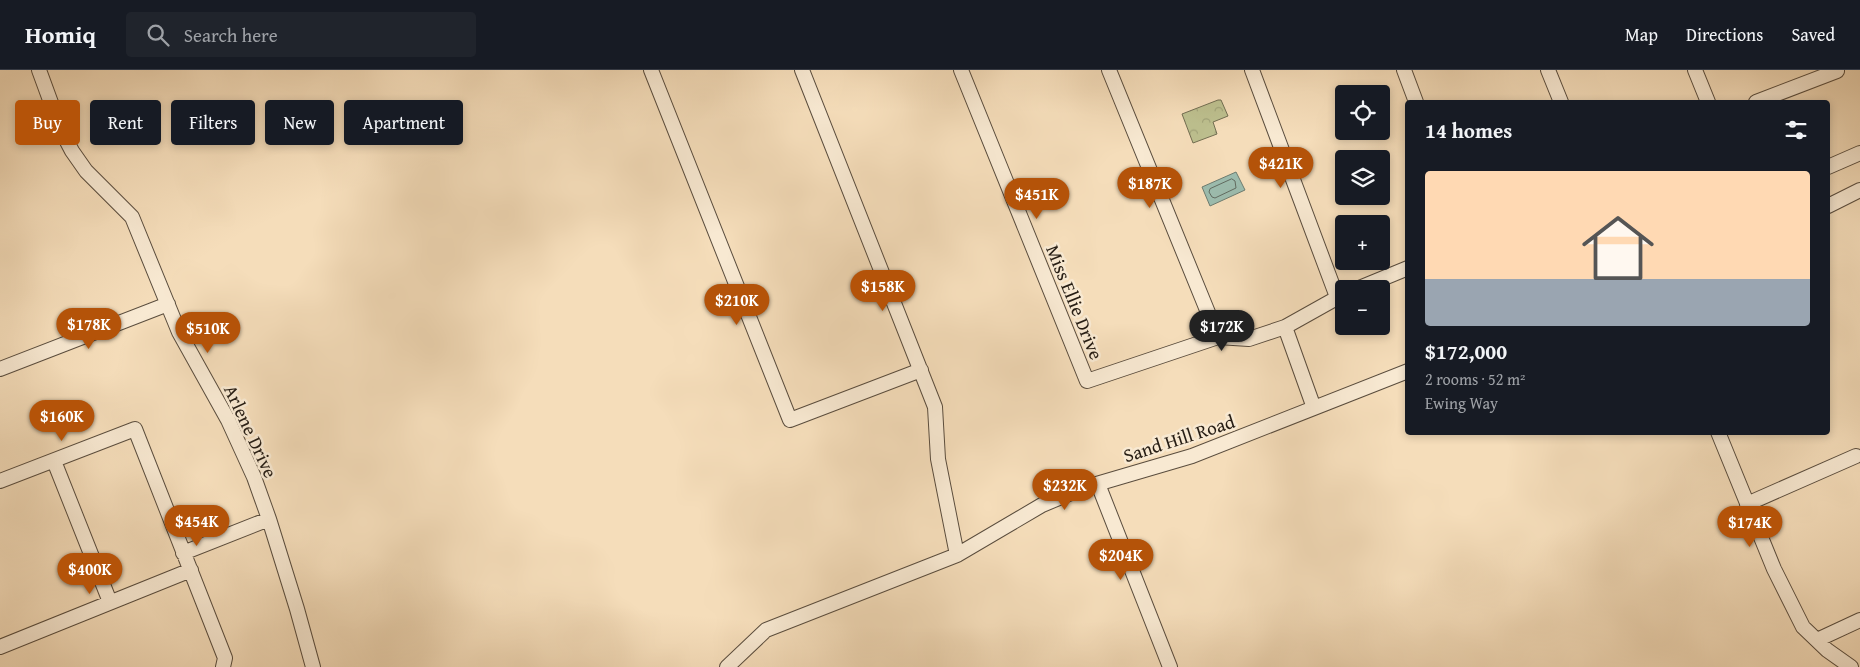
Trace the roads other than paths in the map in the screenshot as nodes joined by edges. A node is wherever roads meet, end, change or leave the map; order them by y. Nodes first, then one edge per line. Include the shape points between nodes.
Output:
1 (38, 70) edge
2 (651, 70) edge
3 (802, 70) edge
4 (961, 70) edge
5 (1109, 70) edge
6 (1252, 70) edge
7 (1404, 70) edge
8 (1548, 70) edge
9 (1695, 70) edge
10 (1836, 70) edge
11 (1415, 100) edge
12 (1560, 100) edge
13 (1707, 100) edge
14 (1761, 100) edge
15 (1860, 153) edge
16 (1830, 165) edge
17 (1860, 190) edge
18 (1830, 205) edge
19 (1405, 269) edge
20 (1379, 280) edge
21 (1335, 283) edge
22 (1335, 299) edge
23 (168, 304) junction
24 (1285, 327) junction
25 (1218, 338) junction
26 (0, 369) edge
27 (921, 370) junction
28 (1405, 372) edge
29 (1314, 408) junction
30 (1719, 435) edge
31 (1856, 456) dead end
32 (54, 460) junction
33 (0, 482) edge
34 (1098, 484) junction
35 (1747, 504) junction
36 (269, 519) junction
37 (184, 553) junction
38 (957, 555) junction
39 (191, 570) junction
40 (110, 602) junction
41 (1860, 620) edge
42 (1817, 640) junction
43 (0, 647) edge
44 (222, 667) edge
45 (313, 667) edge
46 (727, 667) edge
47 (1170, 667) edge
48 (1851, 667) edge

1 - 23 street, Arlene Drive via 72,150 86,170 132,217
2 - 27 street via 790,420
3 - 27 street
4 - 25 street, Miss Ellie Drive via 1087,381
5 - 25 street
6 - 21 street
7 - 11 street
8 - 12 street
9 - 13 street
10 - 14 street
15 - 16 street
17 - 18 street
19 - 20 street
22 - 24 street
23 - 26 street
23 - 36 street, Arlene Drive via 179,332 228,420
24 - 25 street via 1249,339
24 - 29 street
27 - 38 street via 935,407 938,459
28 - 29 street, Sand Hill Road
29 - 34 street, Sand Hill Road via 1192,456
30 - 35 street
31 - 35 street
32 - 33 street
32 - 37 street via 134,428
32 - 40 street
34 - 38 street, Sand Hill Road via 1042,505
34 - 47 street
35 - 42 street via 1803,628
36 - 37 street
36 - 45 street, Arlene Drive
37 - 39 street
38 - 46 street, Sand Hill Road via 766,630
39 - 40 street
39 - 44 street via 225,658
40 - 43 street
41 - 42 street
42 - 48 street

